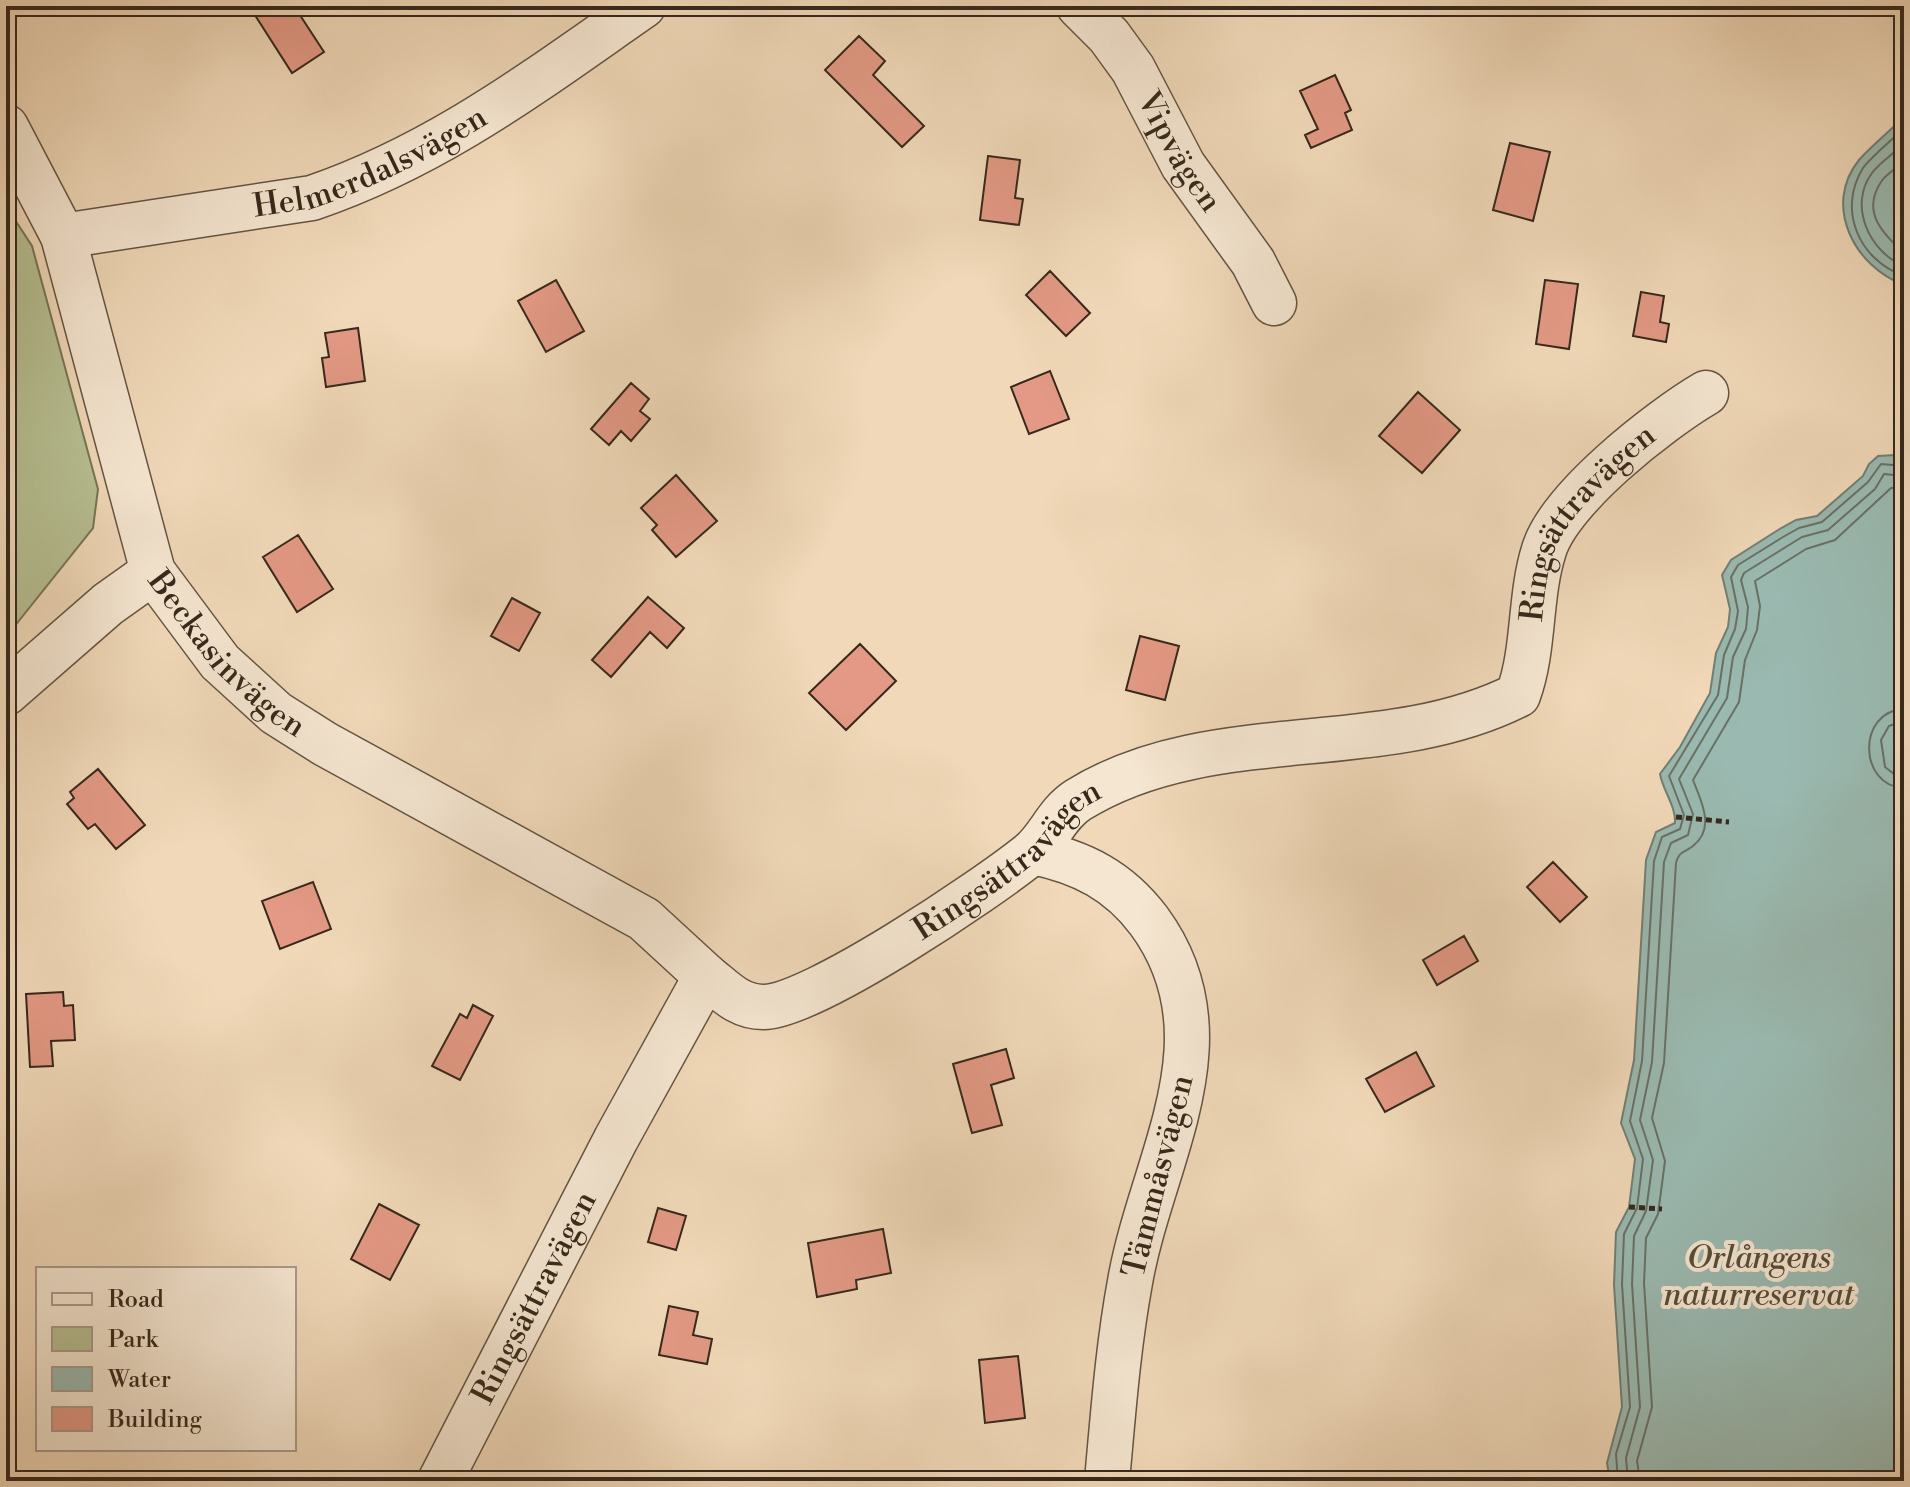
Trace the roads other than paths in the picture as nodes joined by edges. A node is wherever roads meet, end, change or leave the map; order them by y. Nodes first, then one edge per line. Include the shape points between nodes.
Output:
1 (643, 6) edge
2 (1079, 6) edge
3 (6, 127) edge
4 (63, 236) junction
5 (1274, 303) dead end
6 (1706, 393) dead end
7 (153, 572) junction
8 (6, 693) edge
9 (1033, 852) junction
10 (706, 976) junction
11 (440, 1481) edge
12 (1107, 1481) edge

1 - 4 street, Helmerdalsvägen via 483,118 349,185 312,198
2 - 5 street, Vipvägen via 1133,69 1183,165 1253,262
3 - 4 street, Beckasinvägen
4 - 7 street, Beckasinvägen
6 - 9 street, Ringsättravägen via 1640,439 1562,518 1544,549 1526,674 1518,695 1499,705 1412,727 1188,758 1136,772 1075,802
7 - 8 street
7 - 10 street, Beckasinvägen via 220,662 276,713 644,919
9 - 10 street, Ringsättravägen via 934,922 801,996 765,1008 739,1003
9 - 12 street, Tämmåsvägen via 1095,870 1138,905 1174,965 1188,1035 1182,1098 1130,1281
10 - 11 street, Ringsättravägen

